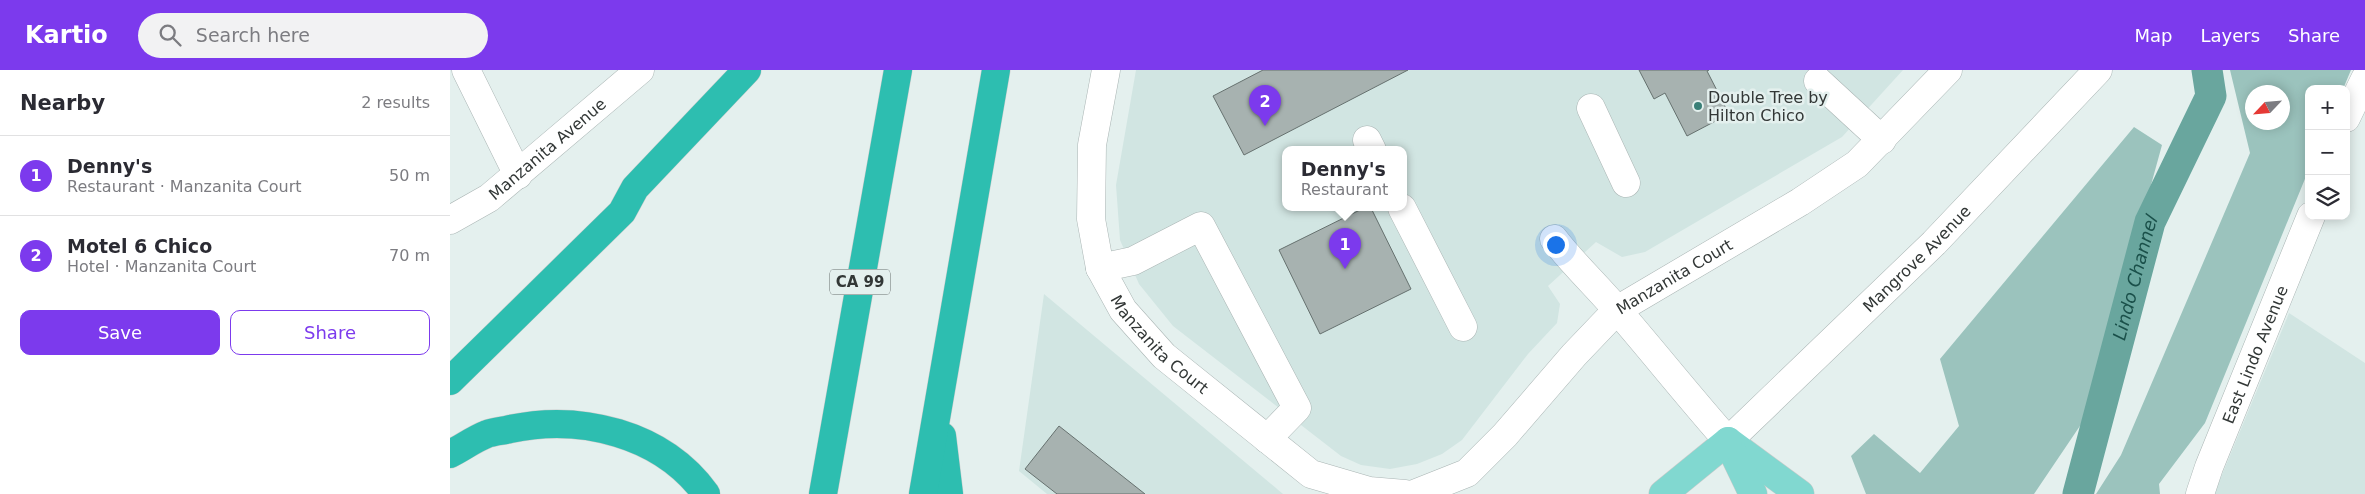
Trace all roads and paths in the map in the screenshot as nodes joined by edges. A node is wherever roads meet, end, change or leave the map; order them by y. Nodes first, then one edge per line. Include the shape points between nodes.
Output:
1 (466, 70) edge
2 (640, 70) edge
3 (747, 70) edge
4 (898, 70) edge
5 (996, 70) edge
6 (1106, 70) edge
7 (1948, 70) edge
8 (2098, 70) edge
9 (2365, 79) edge
10 (1818, 81) dead end
11 (1591, 108) dead end
12 (2350, 110) edge
13 (1882, 140) junction
14 (518, 175) junction
15 (1626, 183) dead end
16 (635, 188) junction
17 (1404, 211) edge
18 (450, 220) edge
19 (2309, 220) edge
20 (1554, 240) dead end
21 (1100, 268) junction
22 (1617, 310) junction
23 (1463, 327) dead end
24 (450, 361) edge
25 (450, 381) edge
26 (938, 410) junction
27 (1267, 438) junction
28 (1728, 440) junction
29 (450, 454) edge
30 (706, 494) edge
31 (823, 494) edge
32 (923, 494) edge
33 (949, 494) edge
34 (1405, 494) edge
35 (1414, 494) edge
36 (1663, 494) edge
37 (1753, 494) edge
38 (1800, 494) edge
39 (2200, 494) edge

1 - 14 street
2 - 14 street, Manzanita Avenue
3 - 16 highway
4 - 31 highway, CA 99
5 - 26 highway
6 - 21 street, Manzanita Court via 1092,145 1091,219
7 - 13 street, Manzanita Court
8 - 28 street, Mangrove Avenue via 1934,242
9 - 12 street
10 - 13 street
11 - 15 street
13 - 22 street, Manzanita Court via 1828,185
14 - 18 street, Manzanita Avenue via 490,198
16 - 24 highway via 620,194
16 - 25 highway via 622,212
17 - 23 street
19 - 39 street, East Lindo Avenue
20 - 22 street
21 - 27 street, Manzanita Court via 1123,310 1164,356
21 - 27 street via 1133,261 1201,226 1297,408
22 - 28 street
22 - 35 street, Manzanita Court via 1467,473
26 - 32 highway
26 - 33 highway
27 - 34 street, Manzanita Court via 1311,474 1369,491
28 - 36 main road
28 - 37 main road
28 - 38 main road
29 - 30 highway via 488,434 534,424 588,425 633,437 664,454 697,481

